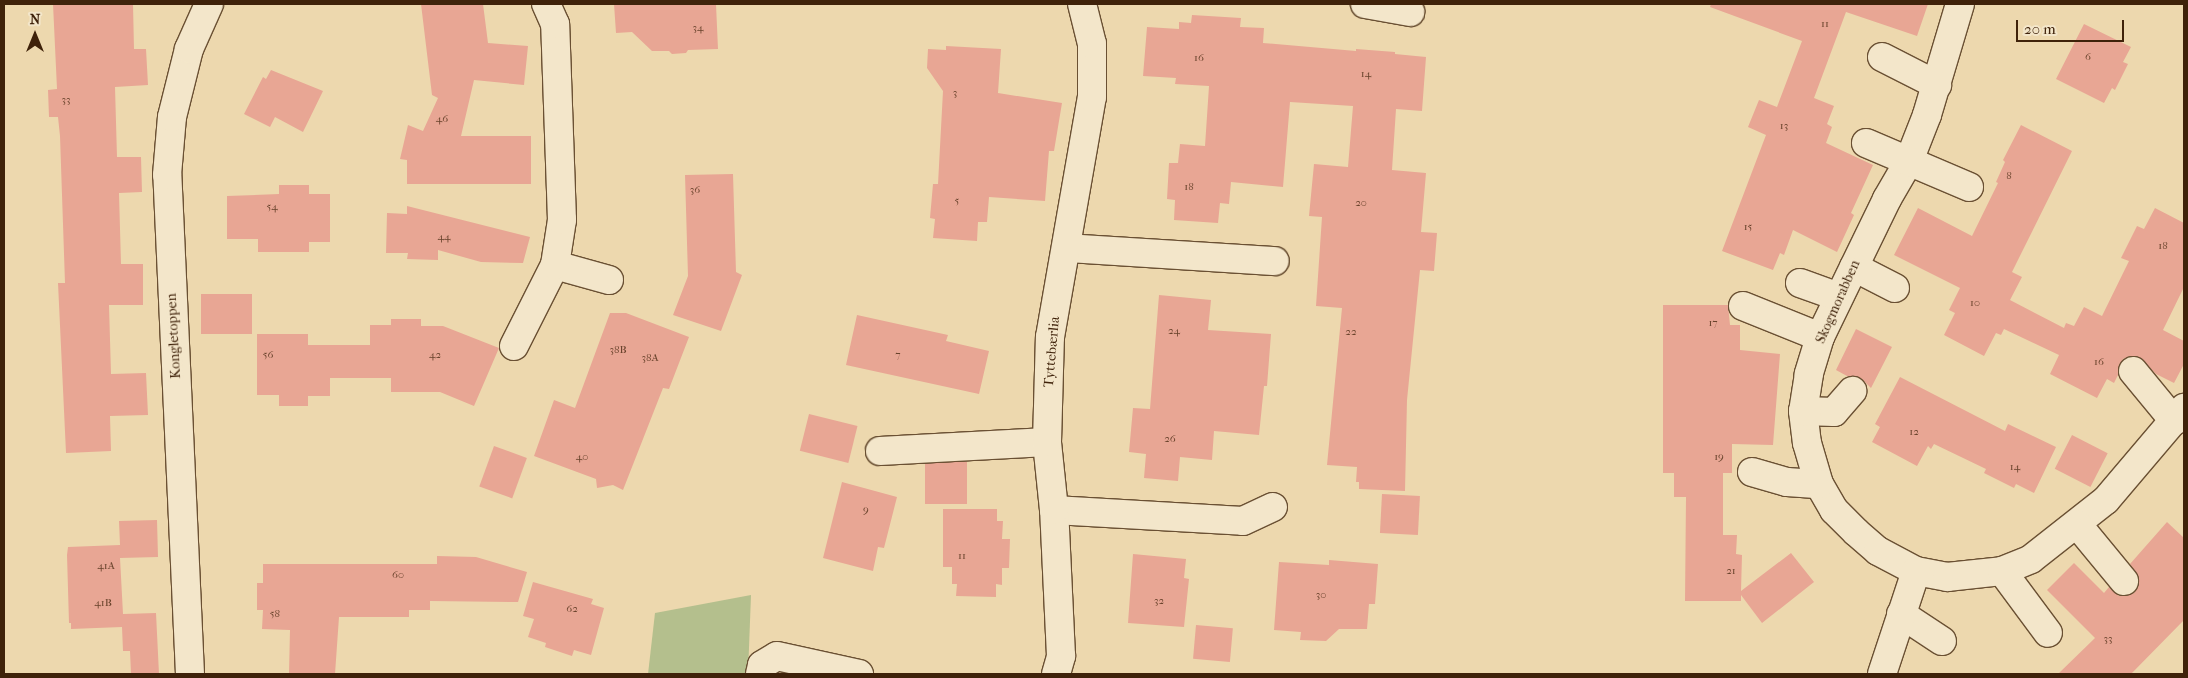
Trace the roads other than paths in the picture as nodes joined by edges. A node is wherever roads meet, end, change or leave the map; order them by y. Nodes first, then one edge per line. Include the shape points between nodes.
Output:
1 (209, 4) edge
2 (546, 4) edge
3 (1082, 4) edge
4 (1365, 4) edge
5 (1960, 4) edge
6 (1410, 12) dead end
7 (1882, 56) dead end
8 (1937, 85) junction
9 (1866, 143) dead end
10 (1909, 161) junction
11 (1969, 187) dead end
12 (1067, 248) junction
13 (1275, 261) dead end
14 (555, 265) junction
15 (1854, 266) junction
16 (609, 280) dead end
17 (1800, 283) dead end
18 (1895, 288) dead end
19 (1839, 297) junction
20 (1743, 306) dead end
21 (1820, 337) junction
22 (514, 346) dead end
23 (2132, 371) dead end
24 (1852, 391) dead end
25 (1802, 411) junction
26 (2177, 425) edge
27 (1047, 442) junction
28 (880, 451) dead end
29 (1752, 472) dead end
30 (1819, 484) junction
31 (1273, 507) dead end
32 (1054, 510) junction
33 (2077, 524) junction
34 (1916, 571) junction
35 (2002, 571) junction
36 (2124, 581) dead end
37 (1901, 614) junction
38 (2048, 633) dead end
39 (1942, 641) dead end
40 (190, 674) edge
41 (760, 674) edge
42 (859, 674) edge
43 (1056, 674) edge
44 (1882, 674) edge

1 - 40 street, Kongletoppen via 189,49 172,116 167,175
2 - 14 street via 554,24 558,79 562,220
3 - 12 street, Tyttebærlia via 1092,44 1092,97
4 - 6 street
5 - 8 street, Skogmorabben
7 - 8 street
8 - 10 street, Skogmorabben
9 - 10 street
10 - 11 street
10 - 15 street, Skogmorabben
12 - 13 street
12 - 27 street, Tyttebærlia via 1050,337
14 - 16 street
14 - 22 street
15 - 18 street
15 - 19 street, Skogmorabben
17 - 19 street
19 - 21 street, Skogmorabben
20 - 21 street
21 - 25 street, Skogmorabben
23 - 26 street
24 - 25 street via 1834,412
25 - 30 street, Skogmorabben via 1807,444
26 - 33 street, Skogmorabben via 2106,500
27 - 28 street
27 - 32 street, Tyttebærlia
29 - 30 street via 1787,482
30 - 34 street, Skogmorabben via 1834,510 1856,532 1878,551
31 - 32 street via 1243,521
32 - 43 street, Tyttebærlia via 1061,656
33 - 35 street, Skogmorabben via 2031,559
33 - 36 street
34 - 35 street, Skogmorabben via 1947,577
34 - 37 street
35 - 38 street
37 - 39 street
37 - 44 street
41 - 42 street via 762,665 776,656

